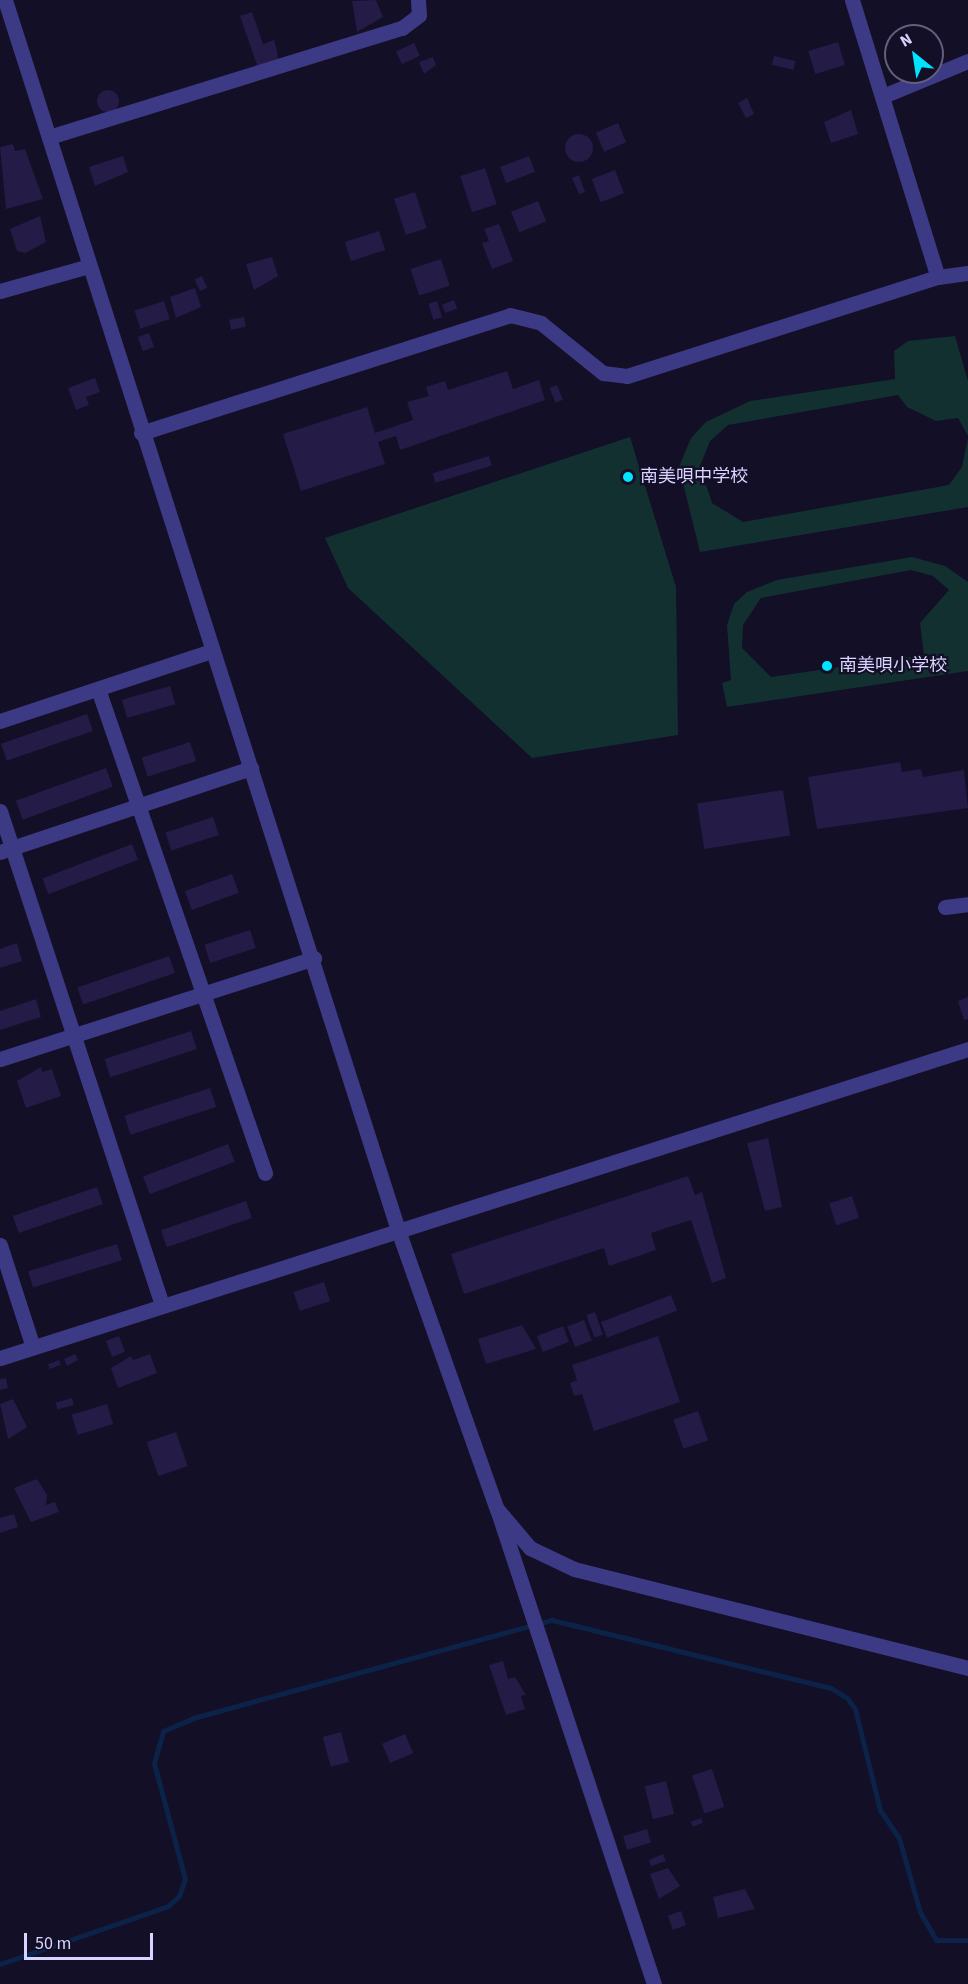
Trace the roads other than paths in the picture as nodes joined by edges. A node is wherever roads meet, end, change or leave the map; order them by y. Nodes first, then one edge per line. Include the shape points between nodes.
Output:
1 (5, 0) edge
2 (418, 0) edge
3 (852, 0) edge
4 (968, 61) edge
5 (883, 96) junction
6 (49, 137) junction
7 (89, 266) junction
8 (968, 273) edge
9 (938, 277) junction
10 (0, 291) edge
11 (141, 433) junction
12 (212, 651) junction
13 (98, 689) junction
14 (0, 720) edge
15 (251, 768) junction
16 (139, 806) junction
17 (0, 811) edge
18 (6, 850) edge
19 (968, 904) edge
20 (945, 907) dead end
21 (314, 958) junction
22 (201, 994) junction
23 (74, 1035) junction
24 (968, 1049) edge
25 (0, 1059) edge
26 (265, 1173) dead end
27 (399, 1233) junction
28 (0, 1245) edge
29 (162, 1305) junction
30 (33, 1347) junction
31 (0, 1358) edge
32 (497, 1509) junction
33 (968, 1668) edge
34 (654, 1984) edge

1 - 6 street
2 - 6 street via 419,15 402,28
3 - 5 street
4 - 5 street
5 - 9 street
6 - 7 street
7 - 10 street
7 - 11 street
8 - 9 street
9 - 11 street via 627,376 603,373 541,323 510,315
11 - 12 street
12 - 13 street
12 - 15 street
13 - 14 street
13 - 16 street
15 - 16 street
15 - 21 street
16 - 18 street
16 - 22 street
17 - 18 street
18 - 23 street
19 - 20 street
21 - 22 street
21 - 27 street
22 - 23 street
22 - 26 street
23 - 25 street
23 - 29 street
24 - 27 street
27 - 29 street
27 - 32 street
28 - 30 street
29 - 30 street
30 - 31 street
32 - 33 street via 530,1548 574,1569
32 - 34 street

